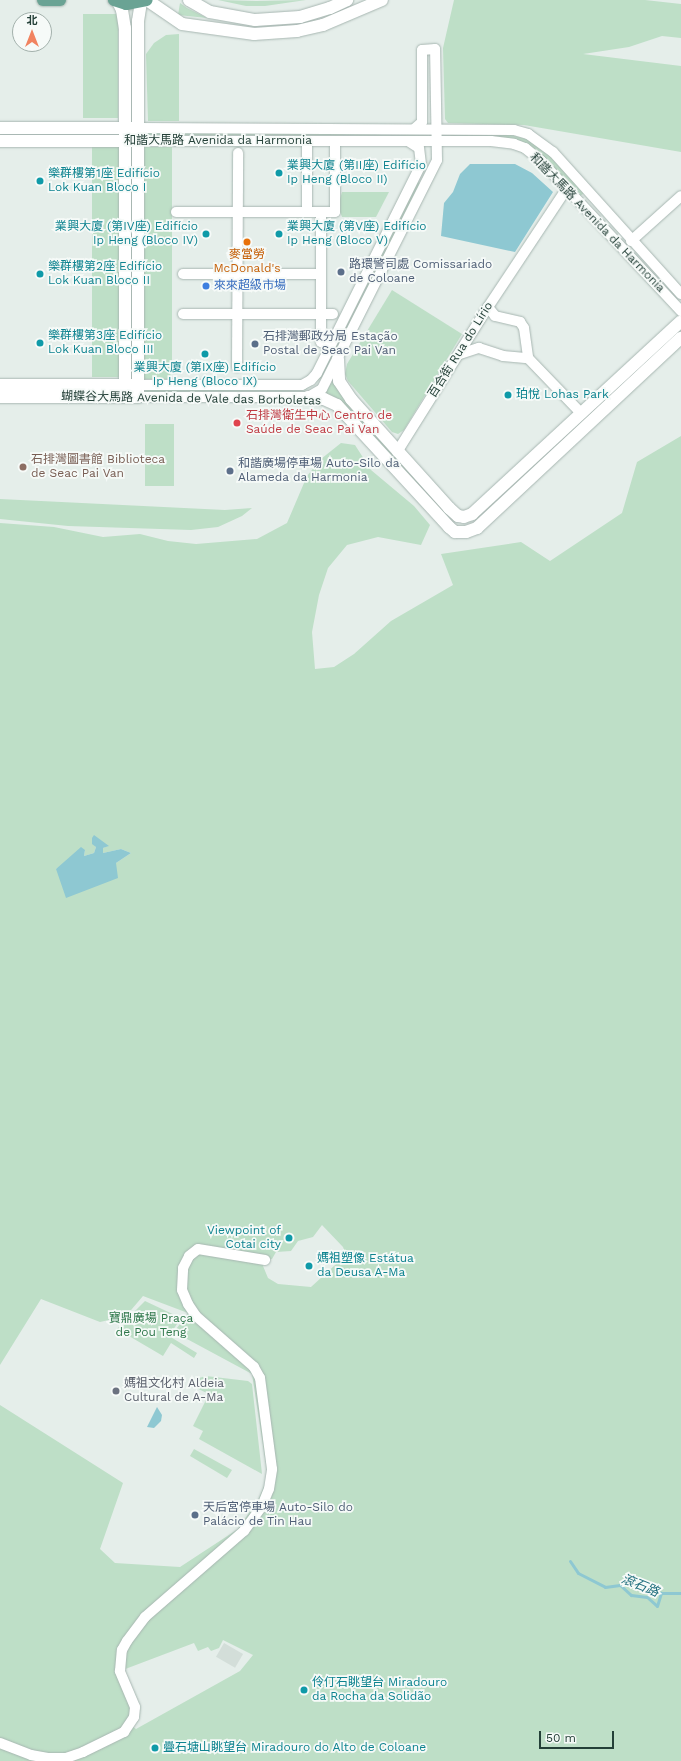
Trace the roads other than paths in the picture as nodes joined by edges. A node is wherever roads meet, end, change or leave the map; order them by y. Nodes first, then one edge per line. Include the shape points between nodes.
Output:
1 (43, 0) edge
2 (60, 0) edge
3 (189, 0) edge
4 (347, 0) edge
5 (382, 0) edge
6 (116, 1) edge
7 (145, 1) edge
8 (0, 128) edge
9 (125, 128) junction
10 (138, 128) junction
11 (415, 128) junction
12 (435, 128) junction
13 (0, 141) edge
14 (125, 141) junction
15 (138, 141) junction
16 (307, 141) junction
17 (335, 141) junction
18 (404, 141) junction
19 (437, 141) junction
20 (461, 141) junction
21 (238, 153) dead end
22 (437, 160) junction
23 (567, 188) junction
24 (681, 196) edge
25 (176, 212) dead end
26 (238, 212) junction
27 (307, 212) junction
28 (321, 212) junction
29 (631, 241) junction
30 (183, 274) dead end
31 (238, 274) junction
32 (321, 274) junction
33 (681, 294) edge
34 (488, 307) junction
35 (681, 311) edge
36 (183, 314) dead end
37 (237, 314) junction
38 (321, 314) junction
39 (332, 314) dead end
40 (681, 321) edge
41 (681, 338) edge
42 (330, 346) junction
43 (460, 354) junction
44 (528, 358) junction
45 (338, 359) junction
46 (237, 367) dead end
47 (0, 385) edge
48 (125, 385) junction
49 (138, 385) junction
50 (0, 397) edge
51 (125, 397) junction
52 (138, 397) junction
53 (308, 397) junction
54 (581, 413) junction
55 (397, 452) junction
56 (265, 1260) dead end
57 (0, 1743) edge

1 - 2 main road
3 - 4 street via 210,12 255,20 300,17
5 - 7 street via 323,25 297,31 254,34 182,24
6 - 7 main road
6 - 9 street via 125,24
7 - 10 street via 138,21
8 - 9 street, 和諧大馬路 Avenida da Harmonia
9 - 10 street, 和諧大馬路 Avenida da Harmonia
9 - 14 street
10 - 11 street, 和諧大馬路 Avenida da Harmonia
10 - 15 street
11 - 12 street, 和諧大馬路 Avenida da Harmonia
11 - 12 street via 422,122 422,50 435,50
12 - 19 street
12 - 29 street, 和諧大馬路 Avenida da Harmonia via 514,130 544,143
13 - 14 street, 和諧大馬路 Avenida da Harmonia
14 - 15 street, 和諧大馬路 Avenida da Harmonia
14 - 48 street
15 - 16 street, 和諧大馬路 Avenida da Harmonia
15 - 49 street
16 - 17 street, 和諧大馬路 Avenida da Harmonia
16 - 27 street
17 - 18 street, 和諧大馬路 Avenida da Harmonia
17 - 28 street via 335,212
18 - 19 street, 和諧大馬路 Avenida da Harmonia
18 - 42 street via 419,148 421,164
19 - 20 street, 和諧大馬路 Avenida da Harmonia
19 - 22 street
20 - 22 street via 448,148
20 - 23 street, 和諧大馬路 Avenida da Harmonia via 497,141 525,148
21 - 26 street
22 - 45 street
23 - 34 street, 百合街 Rua do Lírio
23 - 35 street, 和諧大馬路 Avenida da Harmonia
24 - 29 street
25 - 26 street
26 - 27 street
26 - 31 street
27 - 28 street
28 - 32 street
29 - 33 street, 和諧大馬路 Avenida da Harmonia
30 - 31 street
31 - 32 street
31 - 37 street
32 - 38 street
34 - 43 street, 百合街 Rua do Lírio
34 - 44 street via 495,316 522,325
36 - 37 street
37 - 38 street
37 - 46 street
38 - 39 street
38 - 42 street via 321,342
40 - 54 street
41 - 53 street, 蝴蝶谷大馬路 Avenida de Vale das Borboletas via 477,528 466,532 455,532 449,527 340,408 328,400
42 - 49 street, 蝴蝶谷大馬路 Avenida de Vale das Borboletas via 317,373 302,385
43 - 44 street via 478,348 503,356
43 - 55 street, 百合街 Rua do Lírio
44 - 54 street
45 - 53 street via 324,386
45 - 55 street via 341,386
47 - 48 street, 蝴蝶谷大馬路 Avenida de Vale das Borboletas
48 - 49 street, 蝴蝶谷大馬路 Avenida de Vale das Borboletas
48 - 51 street
49 - 52 street
50 - 51 street, 蝴蝶谷大馬路 Avenida de Vale das Borboletas
51 - 52 street, 蝴蝶谷大馬路 Avenida de Vale das Borboletas
52 - 53 street, 蝴蝶谷大馬路 Avenida de Vale das Borboletas
54 - 55 street via 472,514 464,517 452,511
56 - 57 street via 198,1249 189,1256 183,1268 182,1290 196,1316 254,1367 260,1378 272,1469 269,1489 262,1506 244,1531 145,1617 127,1641 122,1650 120,1671 135,1707 134,1716 124,1732 66,1758 31,1755

